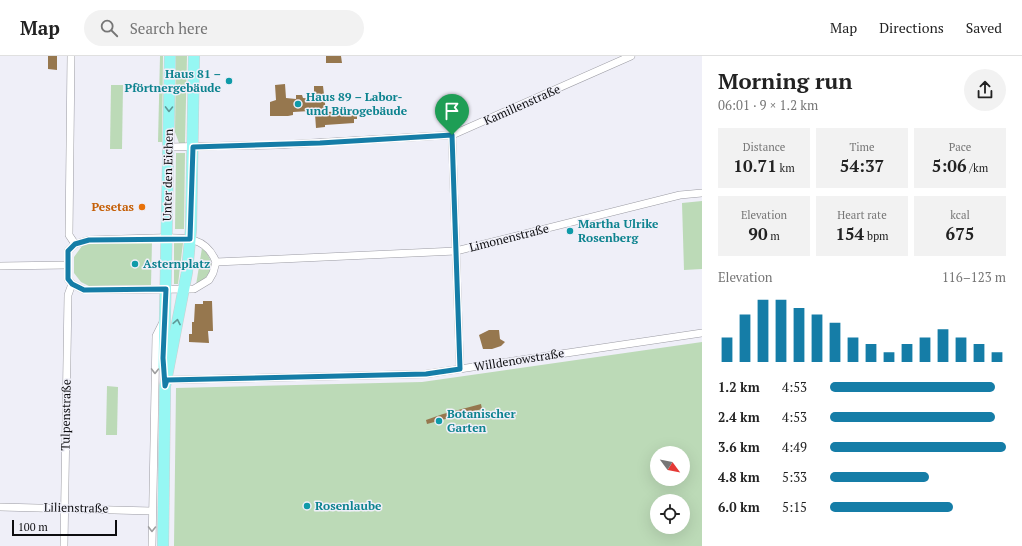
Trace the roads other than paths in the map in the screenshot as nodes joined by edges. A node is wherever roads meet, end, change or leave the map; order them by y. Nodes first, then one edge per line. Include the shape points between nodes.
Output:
1 (71, 56) edge
2 (170, 56) edge
3 (194, 56) edge
4 (631, 56) edge
5 (452, 135) junction
6 (169, 147) junction
7 (193, 147) junction
8 (702, 193) edge
9 (167, 238) junction
10 (190, 239) junction
11 (75, 244) junction
12 (456, 251) junction
13 (216, 262) junction
14 (67, 265) junction
15 (0, 266) edge
16 (72, 284) junction
17 (166, 289) junction
18 (183, 290) junction
19 (166, 318) junction
20 (702, 333) edge
21 (460, 369) junction
22 (166, 383) junction
23 (0, 507) edge
24 (65, 508) junction
25 (152, 510) junction
26 (64, 546) edge
27 (152, 546) edge
28 (163, 546) edge

1 - 11 street via 70,235
2 -> 6 main road, Unter den Eichen
3 - 7 main road, Unter den Eichen
4 - 5 street, Kamillenstraße
5 - 7 street, Kamillenstraße
5 - 12 street
6 - 7 street, Kamillenstraße
6 - 9 main road, Unter den Eichen
7 - 10 main road, Unter den Eichen
8 - 12 street, Limonenstraße via 680,195
9 - 10 street
9 - 11 street via 89,240
9 - 17 main road, Unter den Eichen
10 - 13 street via 201,243
10 - 18 main road, Unter den Eichen
11 - 14 street via 68,251
12 - 13 street, Limonenstraße
12 - 21 street
13 - 18 street via 213,273 206,283 194,290
14 - 15 street
14 - 16 street via 68,279
16 - 17 street via 84,290
16 - 24 street, Tulpenstraße via 68,295
17 - 18 street
17 - 19 main road, Unter den Eichen
22 -> 18 main road, Unter den Eichen
19 - 22 main road, Unter den Eichen via 163,358
19 -> 25 street, Unter den Eichen via 156,336
20 - 21 street, Willdenowstraße
21 - 22 street, Willdenowstraße via 426,374
22 - 28 main road, Unter den Eichen
23 - 24 street, Lilienstraße
24 - 25 street, Lilienstraße
24 - 26 street, Tulpenstraße
25 -> 27 street, Unter den Eichen

